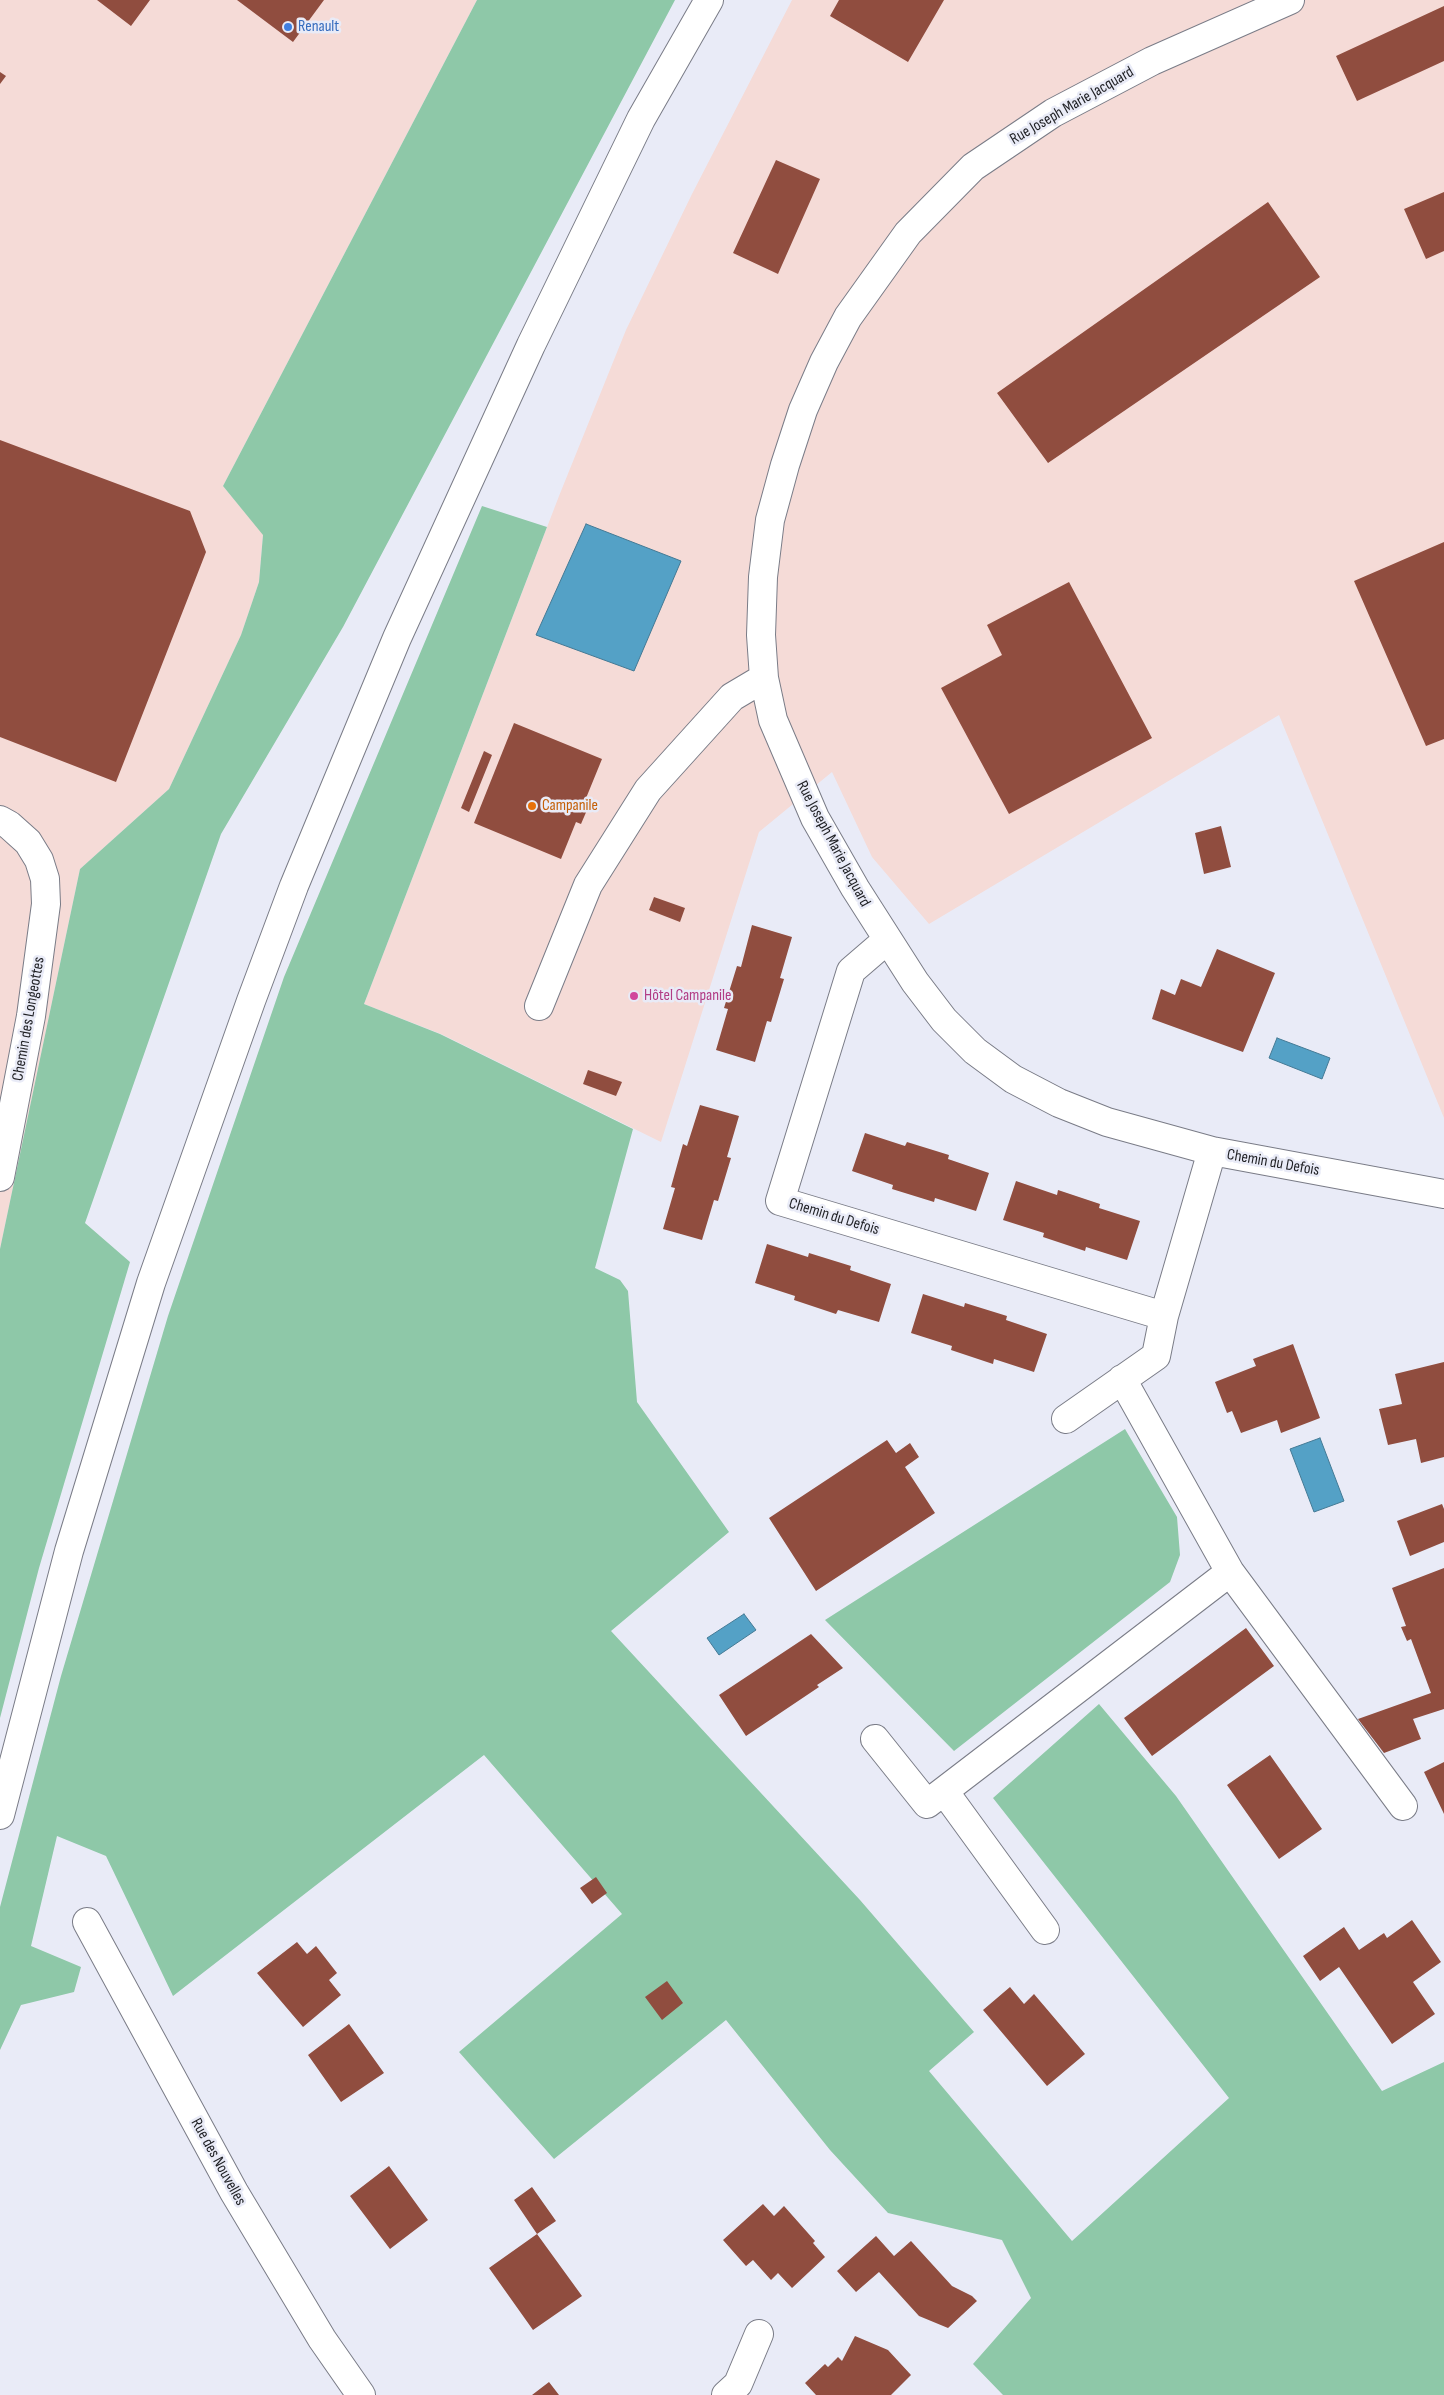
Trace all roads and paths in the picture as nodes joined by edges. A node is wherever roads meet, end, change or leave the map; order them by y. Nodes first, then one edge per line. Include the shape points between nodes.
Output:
1 (709, 0) edge
2 (1290, 0) edge
3 (764, 678) junction
4 (0, 820) edge
5 (887, 940) junction
6 (539, 1006) dead end
7 (1212, 1151) junction
8 (0, 1177) edge
9 (1444, 1194) edge
10 (1164, 1316) junction
11 (1122, 1380) junction
12 (1066, 1419) dead end
13 (1230, 1572) junction
14 (875, 1738) dead end
15 (944, 1791) junction
16 (1403, 1806) dead end
17 (0, 1815) edge
18 (88, 1922) dead end
19 (1045, 1930) dead end
20 (759, 2334) dead end
21 (361, 2395) edge
22 (726, 2395) edge

1 - 17 street via 641,119 531,345 397,638 294,886 151,1284 69,1551
2 - 3 street, Rue Joseph Marie Jacquard via 1152,61 1053,113 973,167 908,232 848,317 824,362 803,410 785,465 770,520 763,577 761,635
3 - 5 street, Rue Joseph Marie Jacquard via 774,720 815,818
3 - 6 street via 732,697 648,790 588,885
4 - 8 street, Chemin des Longeottes via 28,842 39,860 45,879 46,904 31,1016
5 - 7 street, Rue Joseph Marie Jacquard via 944,1020 975,1051 1013,1079 1058,1103 1107,1122
5 - 10 street, Chemin du Defois via 851,971 780,1201
7 - 9 street, Chemin du Defois
7 - 10 street, Chemin du Defois
10 - 11 street, Chemin du Defois via 1156,1356
11 - 12 street, Chemin du Defois
11 - 13 street
13 - 15 street
13 - 16 street
14 - 15 street via 928,1804
15 - 19 street
18 - 21 street, Rue des Nouvelles via 243,2209 322,2339
20 - 22 street via 738,2384

